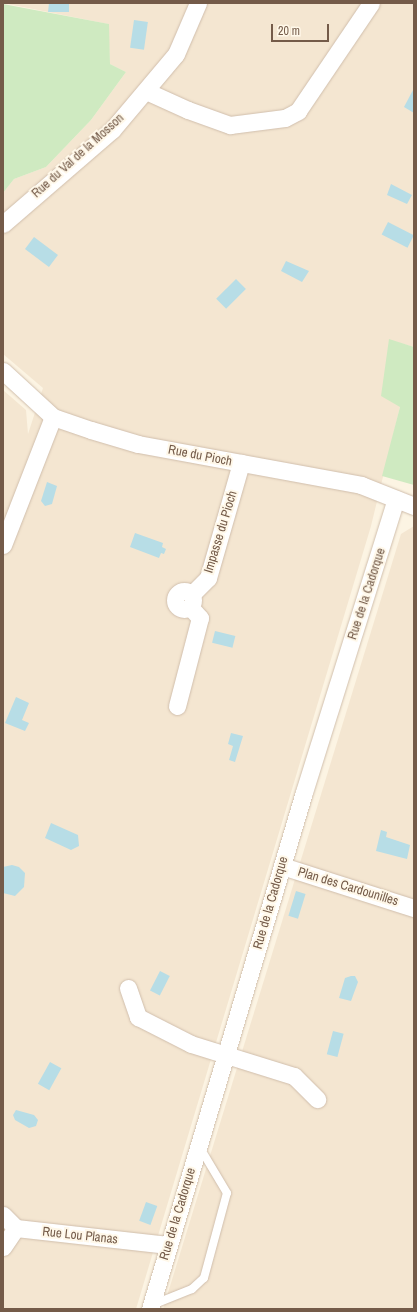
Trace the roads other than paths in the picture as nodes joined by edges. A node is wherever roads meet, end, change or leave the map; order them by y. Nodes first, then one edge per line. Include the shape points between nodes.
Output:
1 (198, 3) edge
2 (371, 3) edge
3 (146, 91) junction
4 (3, 224) edge
5 (3, 371) edge
6 (52, 417) junction
7 (241, 463) junction
8 (396, 499) junction
9 (414, 506) edge
10 (3, 544) edge
11 (177, 706) dead end
12 (282, 866) junction
13 (414, 908) edge
14 (128, 988) dead end
15 (226, 1056) junction
16 (317, 1099) dead end
17 (199, 1146) junction
18 (3, 1215) edge
19 (16, 1228) junction
20 (168, 1245) junction
21 (3, 1247) edge
22 (151, 1307) edge

1 - 3 street, Rue du Val de la Mosson via 176,54
2 - 3 street via 298,111 284,118 230,125
3 - 4 street, Rue du Val de la Mosson via 112,130
5 - 6 street, Rue du Pioch
6 - 7 street, Rue du Pioch via 138,444
6 - 10 street
7 - 8 street, Rue du Pioch via 361,485
7 - 11 street, Impasse du Pioch via 208,578 190,601 200,618
8 - 9 street, Rue du Pioch
8 - 12 street, Rue de la Cadorque
12 - 13 street, Plan des Cardounilles
12 - 15 street, Rue de la Cadorque
14 - 15 street via 138,1016 190,1044
15 - 16 street via 294,1076
15 - 17 street, Rue de la Cadorque
17 - 20 street, Rue de la Cadorque
17 - 22 lane via 228,1192 204,1278 192,1289
18 - 19 street
19 - 20 street, Rue Lou Planas
19 - 21 street
20 - 22 street, Rue de la Cadorque

